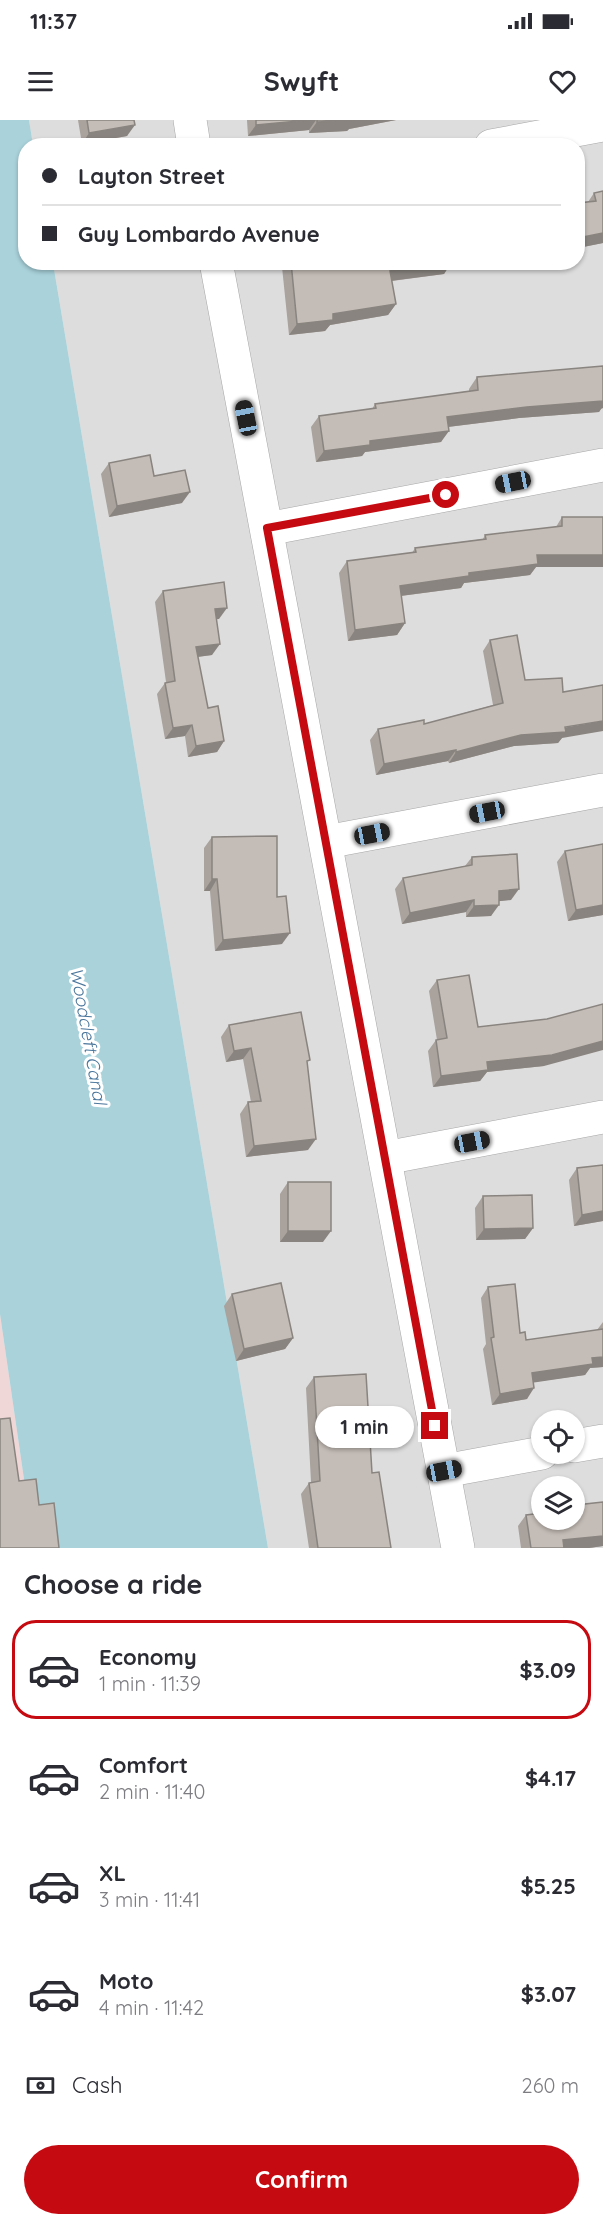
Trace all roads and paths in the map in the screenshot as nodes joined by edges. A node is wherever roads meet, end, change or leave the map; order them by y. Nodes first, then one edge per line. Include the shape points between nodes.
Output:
1 (190, 120) edge
2 (603, 125) edge
3 (193, 138) edge
4 (534, 138) edge
5 (218, 270) edge
6 (603, 465) edge
7 (267, 528) junction
8 (603, 790) edge
9 (326, 842) junction
10 (603, 1117) edge
11 (385, 1158) junction
12 (603, 1441) edge
13 (585, 1444) edge
14 (531, 1455) edge
15 (444, 1471) junction
16 (458, 1548) edge

1 - 3 street
2 - 4 street
5 - 7 street
6 - 7 street
7 - 9 street
8 - 9 street
9 - 11 street
10 - 11 street
11 - 15 street
12 - 13 street
14 - 15 street
15 - 16 street

